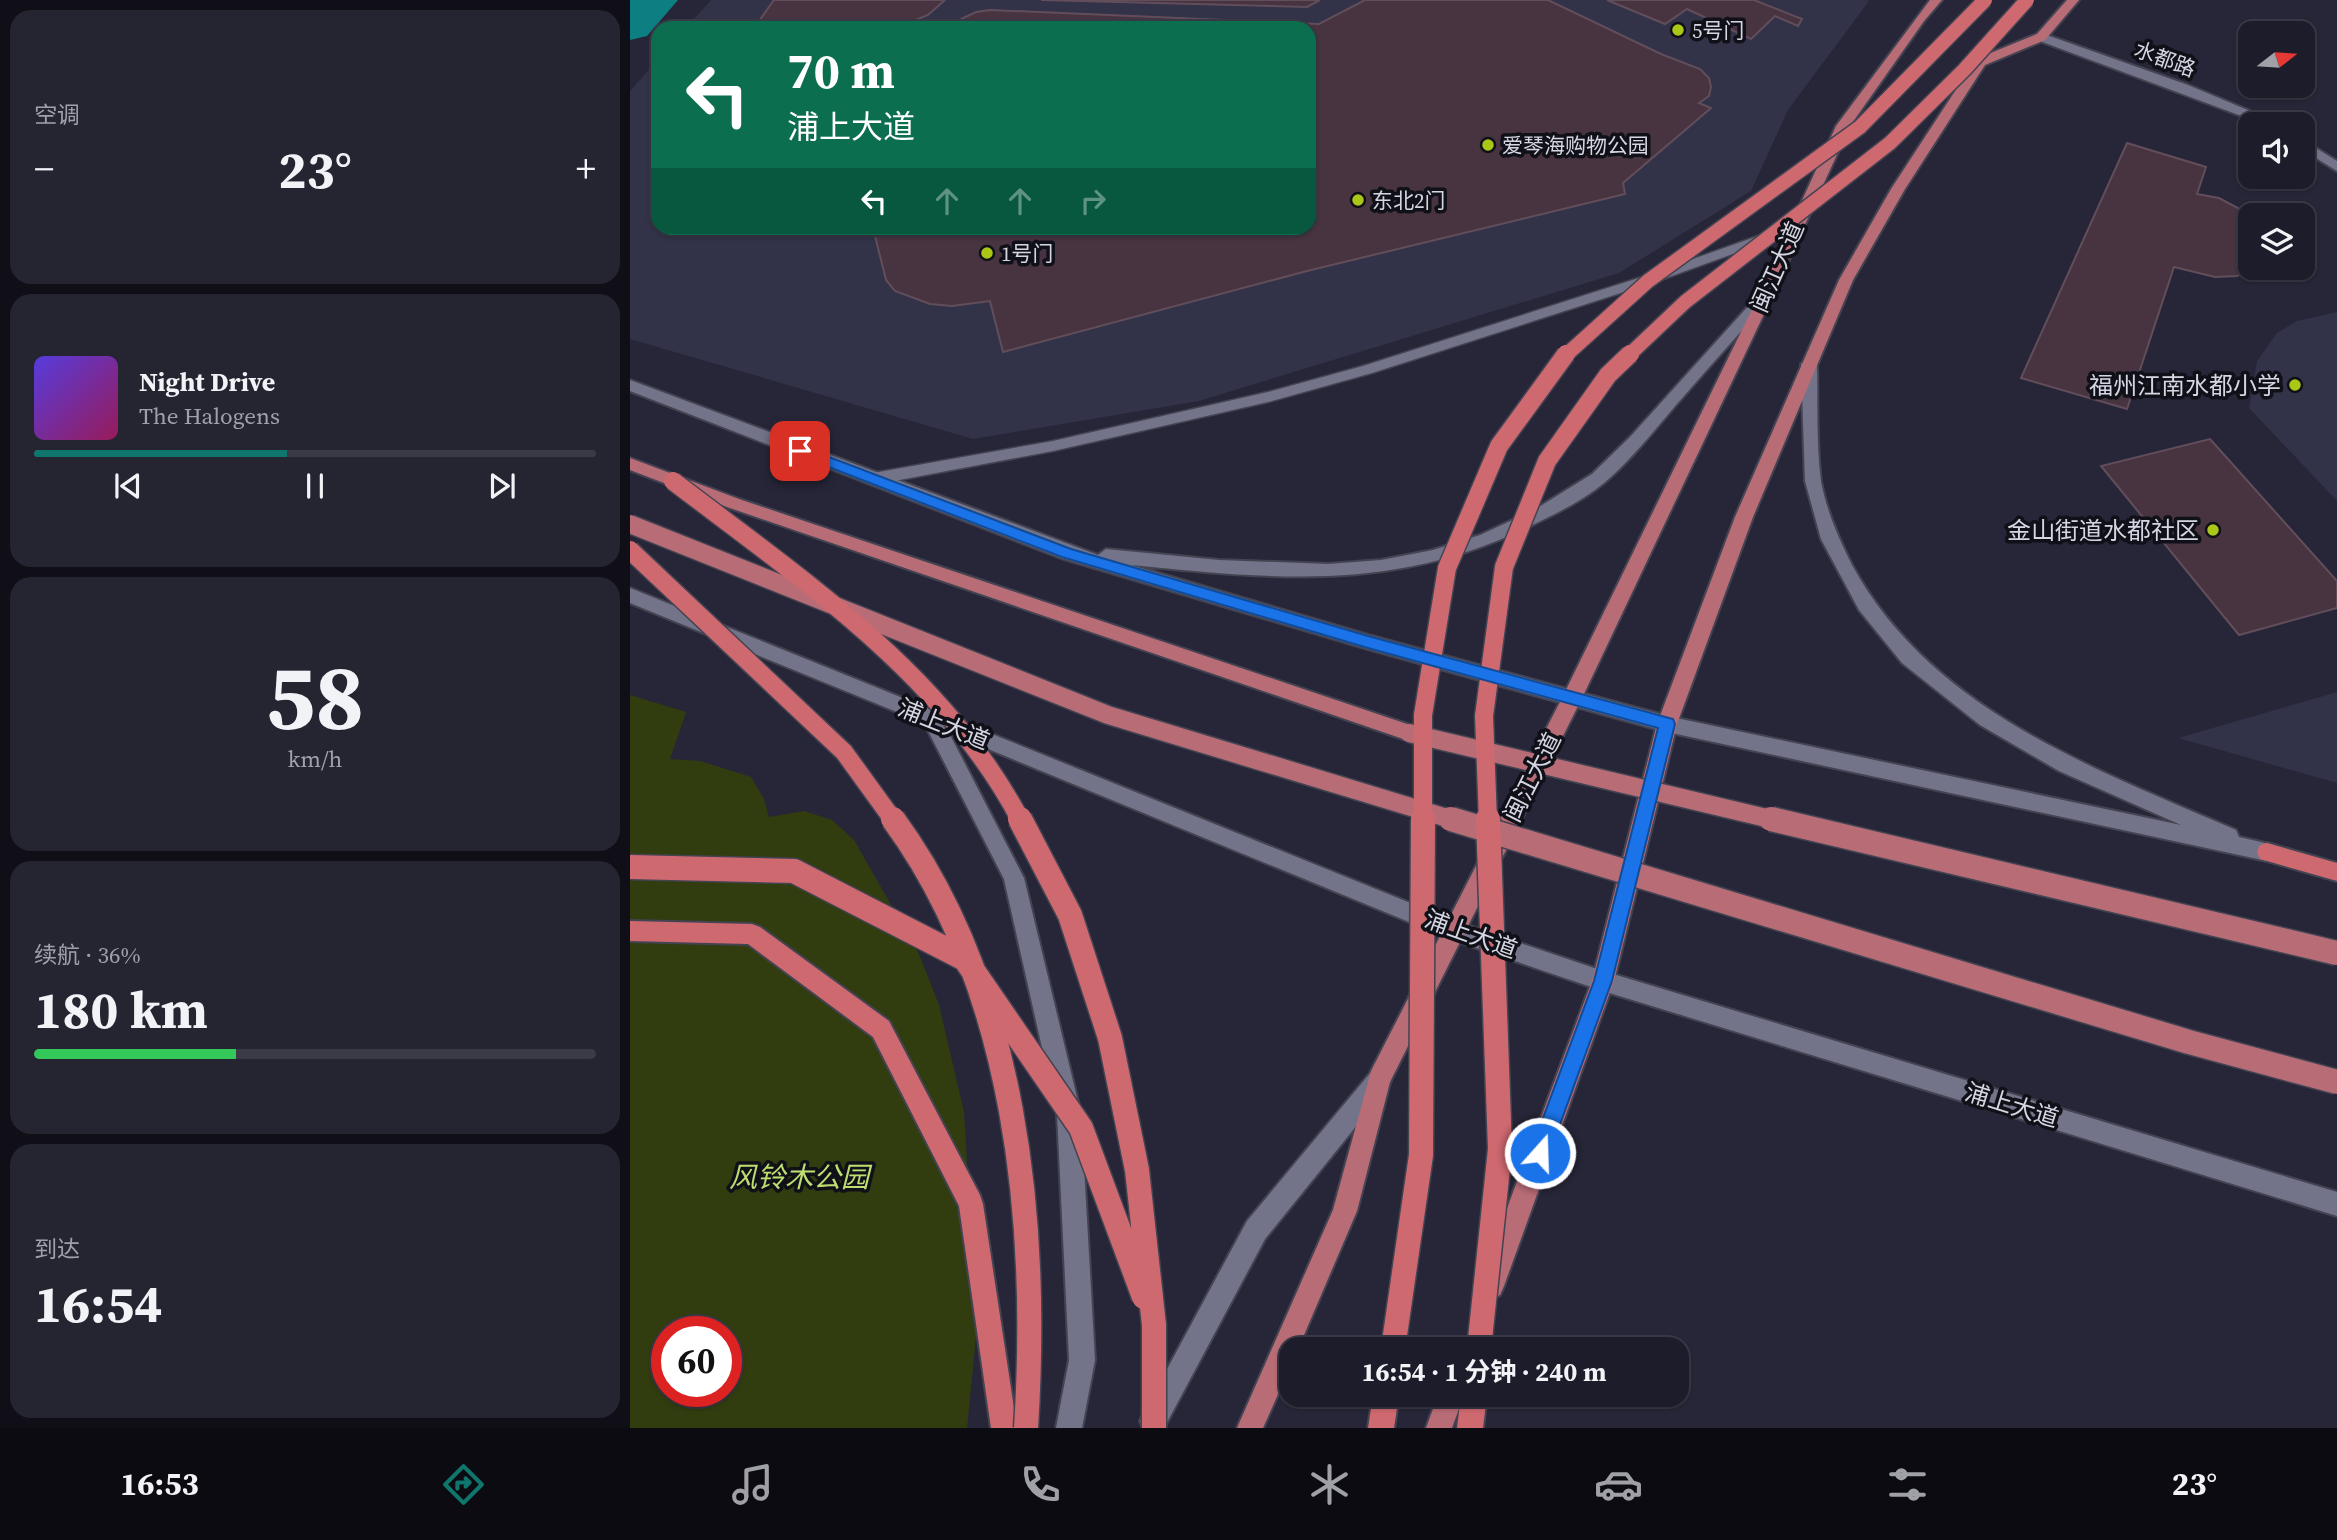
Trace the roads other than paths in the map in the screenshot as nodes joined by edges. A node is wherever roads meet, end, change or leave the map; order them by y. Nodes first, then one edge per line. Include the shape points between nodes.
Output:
1 (1936, 0) edge
2 (1985, 0) edge
3 (2027, 0) edge
4 (2073, 0) edge
5 (2041, 37) junction
6 (2244, 112) edge
7 (2315, 152) edge
8 (2337, 167) edge
9 (1795, 226) junction
10 (1766, 295) junction
11 (1809, 364) junction
12 (630, 385) edge
13 (630, 464) edge
14 (873, 479) junction
15 (673, 481) junction
16 (630, 524) edge
17 (630, 550) edge
18 (1068, 553) junction
19 (630, 595) edge
20 (1573, 696) junction
21 (932, 720) junction
22 (1667, 724) junction
23 (2267, 852) junction
24 (630, 867) edge
25 (2337, 870) edge
26 (1453, 930) junction
27 (630, 931) edge
28 (2337, 953) edge
29 (1603, 981) junction
30 (1379, 1079) junction
31 (2337, 1082) edge
32 (2337, 1204) edge
33 (1154, 1325) junction
34 (1394, 1337) edge
35 (1472, 1337) edge
36 (1480, 1337) edge
37 (1384, 1407) edge
38 (1447, 1407) edge
39 (1473, 1407) edge
40 (1004, 1428) edge
41 (1026, 1428) edge
42 (1069, 1428) edge
43 (1152, 1428) edge
44 (1250, 1428) edge
45 (1381, 1428) edge
46 (1439, 1428) edge
47 (1470, 1428) edge

1 - 9 main road, 闽江大道 via 1843,126
2 - 34 highway, bridge via 1860,128 1648,281 1567,353 1499,446 1447,568 1423,715 1421,1155
3 - 36 highway, bridge via 1964,71 1890,142 1685,302 1608,375 1547,461 1504,567 1484,716 1500,1149
4 - 5 main road
5 - 6 main road, 水都路
5 - 11 main road via 1980,62 1872,233
7 - 8 main road
9 - 10 main road, 闽江大道
9 - 14 lane via 1650,279 1343,377 1053,446
10 - 18 main road via 1596,480 1494,537 1406,563 1352,571 1298,572
10 - 20 main road, 闽江大道
11 - 22 main road via 1744,517
11 - 23 main road via 1813,481 1830,539 1866,605 1909,658 1987,719 2066,765
12 - 14 main road
13 - 15 main road
14 - 18 main road
15 - 28 main road, bridge via 1409,733
15 - 33 highway, bridge via 860,625 945,710 1010,800 1070,915 1110,1038 1137,1170
16 - 31 main road, bridge via 1108,715 2189,1042
17 - 41 highway, bridge via 844,752 917,852 970,958 1003,1073 1024,1205 1031,1347
18 - 20 main road via 1368,642
19 - 21 main road, 浦上大道
20 - 22 main road
20 - 26 main road, 闽江大道
21 - 26 main road, 浦上大道
21 - 42 main road via 1014,878 1069,1114 1082,1360
22 - 23 main road
22 - 29 main road
23 - 25 highway
24 - 33 highway, bridge via 794,871 965,959 1081,1128
26 - 29 main road, 浦上大道
26 - 30 main road, 闽江大道
27 - 40 highway via 752,934 881,1029 971,1204
29 - 32 main road, 浦上大道
29 - 35 main road
30 - 43 main road via 1256,1230
30 - 44 main road, 闽江大道 via 1345,1211
33 - 43 highway, bridge
37 - 45 highway
38 - 46 main road
39 - 47 highway

